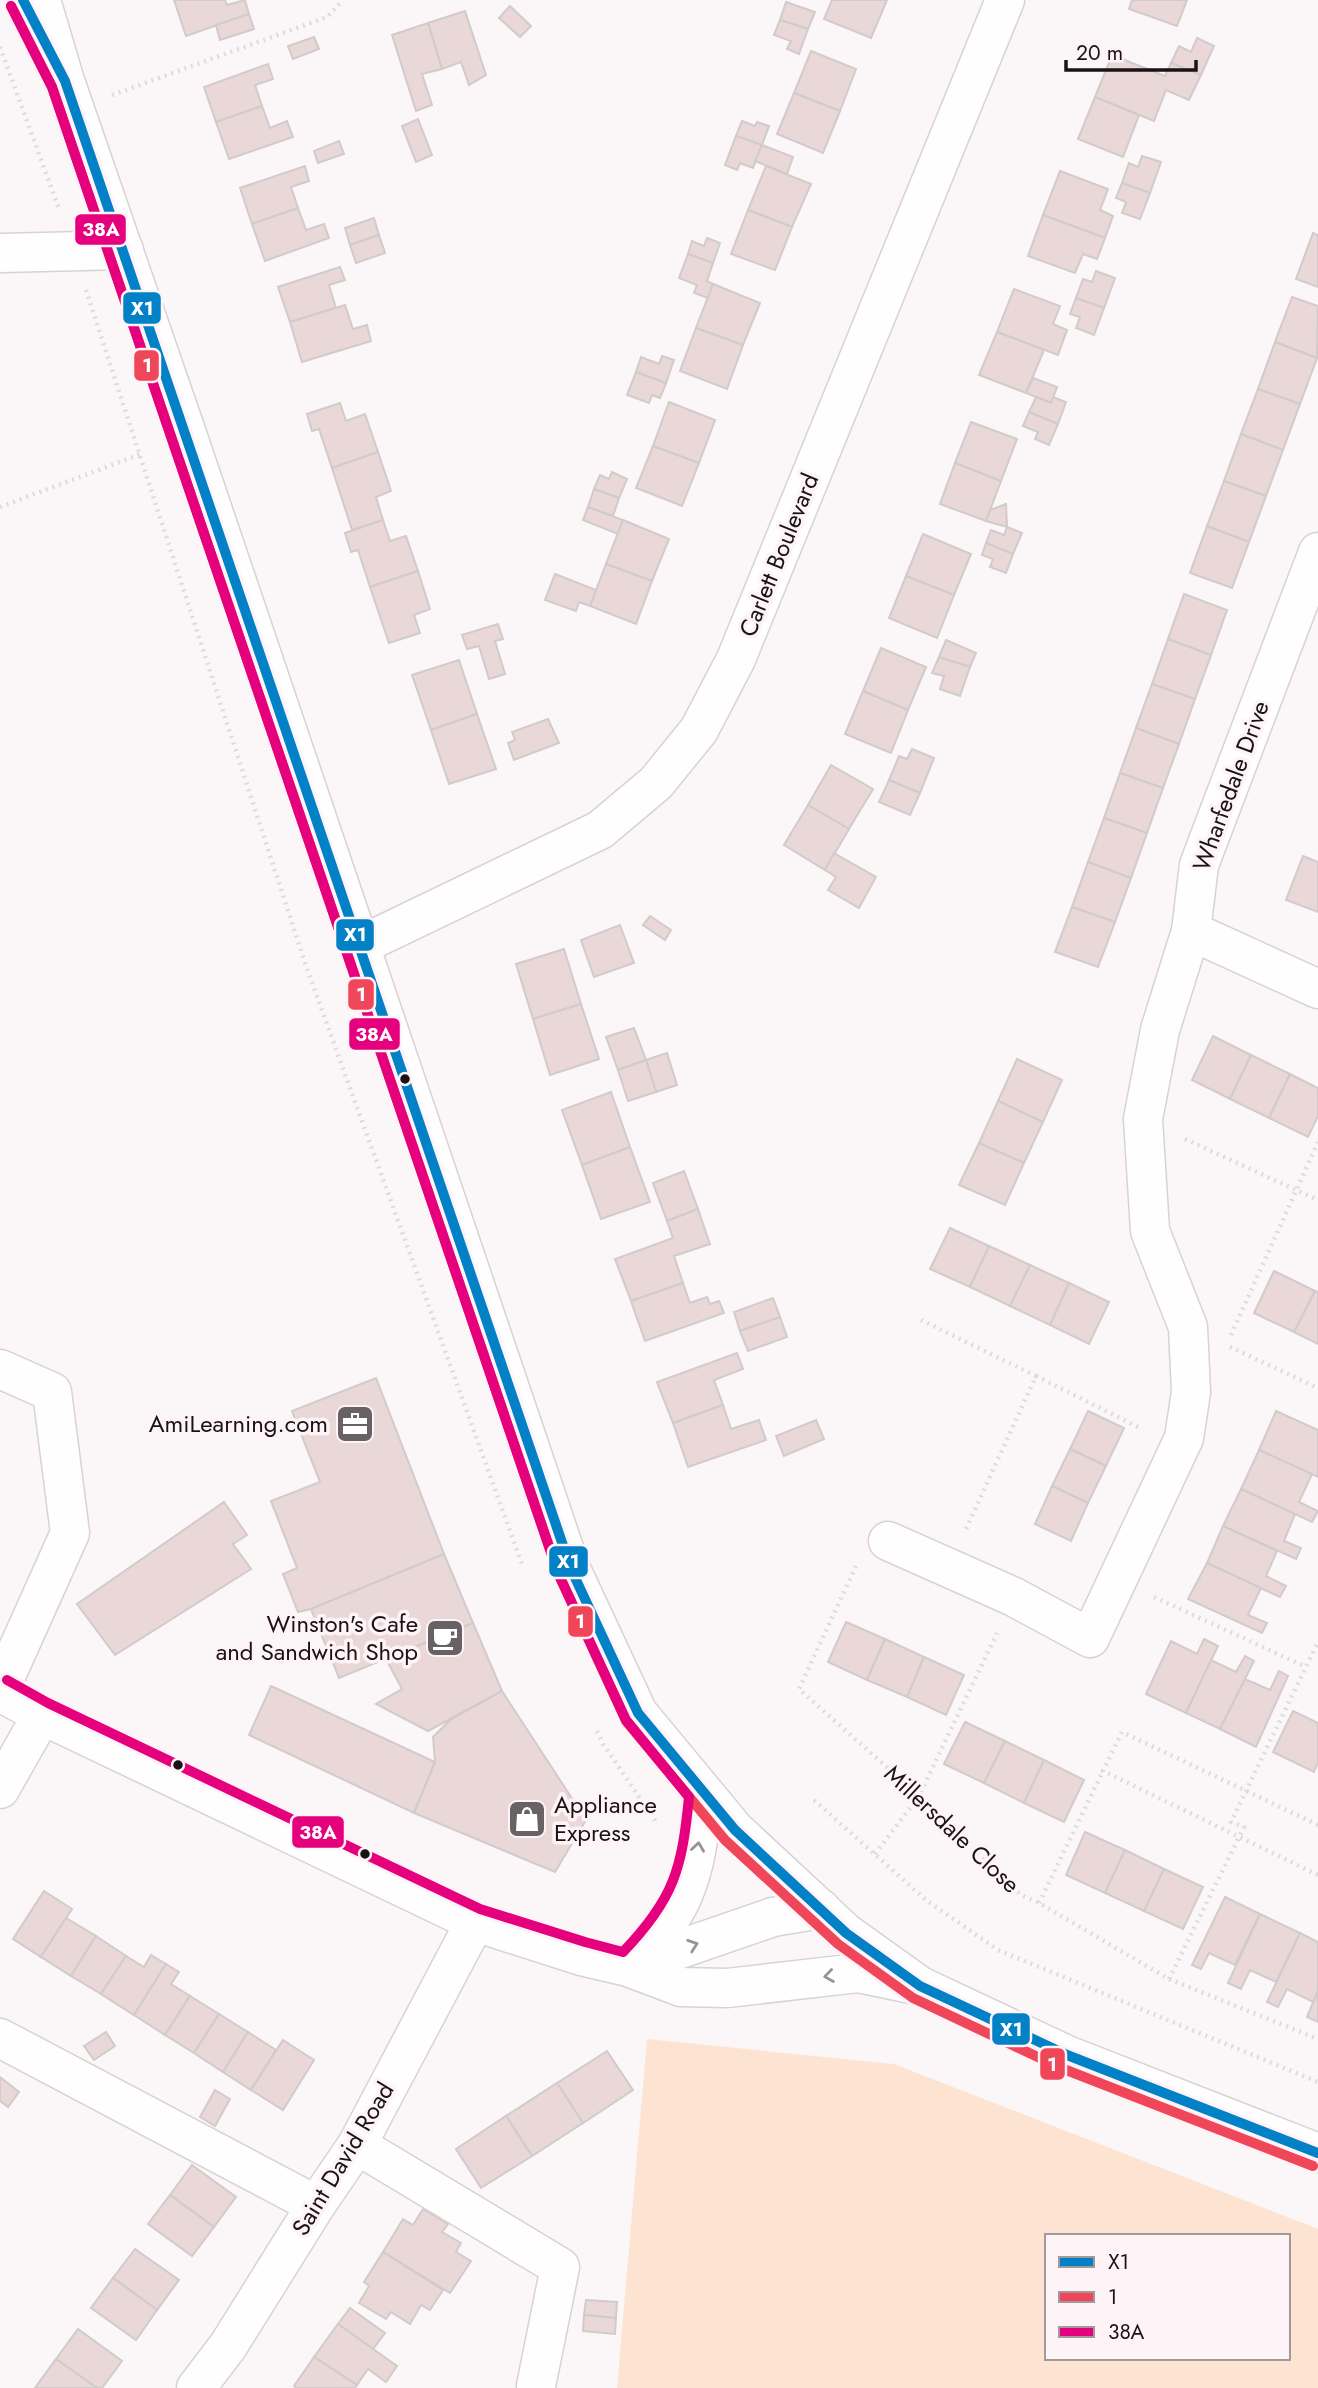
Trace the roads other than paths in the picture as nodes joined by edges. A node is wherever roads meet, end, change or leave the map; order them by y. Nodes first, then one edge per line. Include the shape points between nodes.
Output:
1 (23, 0) edge
2 (41, 0) edge
3 (1006, 0) edge
4 (70, 95) junction
5 (124, 250) junction
6 (0, 253) edge
7 (1318, 552) edge
8 (1191, 931) junction
9 (361, 944) junction
10 (1318, 989) edge
11 (0, 1369) edge
12 (888, 1541) road end
13 (0, 1691) edge
14 (41, 1715) junction
15 (0, 1789) edge
16 (704, 1793) junction
17 (821, 1909) junction
18 (475, 1922) junction
19 (628, 1967) junction
20 (920, 1986) junction
21 (0, 2038) edge
22 (357, 2145) junction
23 (1318, 2153) edge
24 (316, 2205) junction
25 (536, 2386) edge
26 (197, 2388) edge

1 - 4 main road
2 - 4 main road
3 - 9 main road, Carlett Boulevard via 736,659 699,730 656,783 600,830
4 - 5 main road
5 - 6 main road
5 - 9 main road
7 - 8 main road, Wharfedale Drive via 1199,865
8 - 10 main road
8 - 12 main road via 1160,1030 1143,1119 1150,1231 1188,1327 1191,1392 1184,1438 1090,1638
9 - 16 main road via 571,1569 638,1713
11 - 13 main road via 52,1392 69,1533
13 - 14 main road
14 - 15 main road
14 - 18 main road
16 - 17 main road via 735,1830
19 -> 16 main road via 668,1923 681,1899 697,1855
19 -> 17 main road via 773,1917
17 - 20 main road via 846,1933
18 - 19 main road
18 - 22 main road, Saint David Road
20 -> 19 main road via 858,1973 727,1988 681,1987
20 - 23 main road via 1066,2055
21 - 24 main road
22 - 24 main road, Saint David Road
22 - 25 main road via 560,2267
24 - 26 main road, Saint David Road

